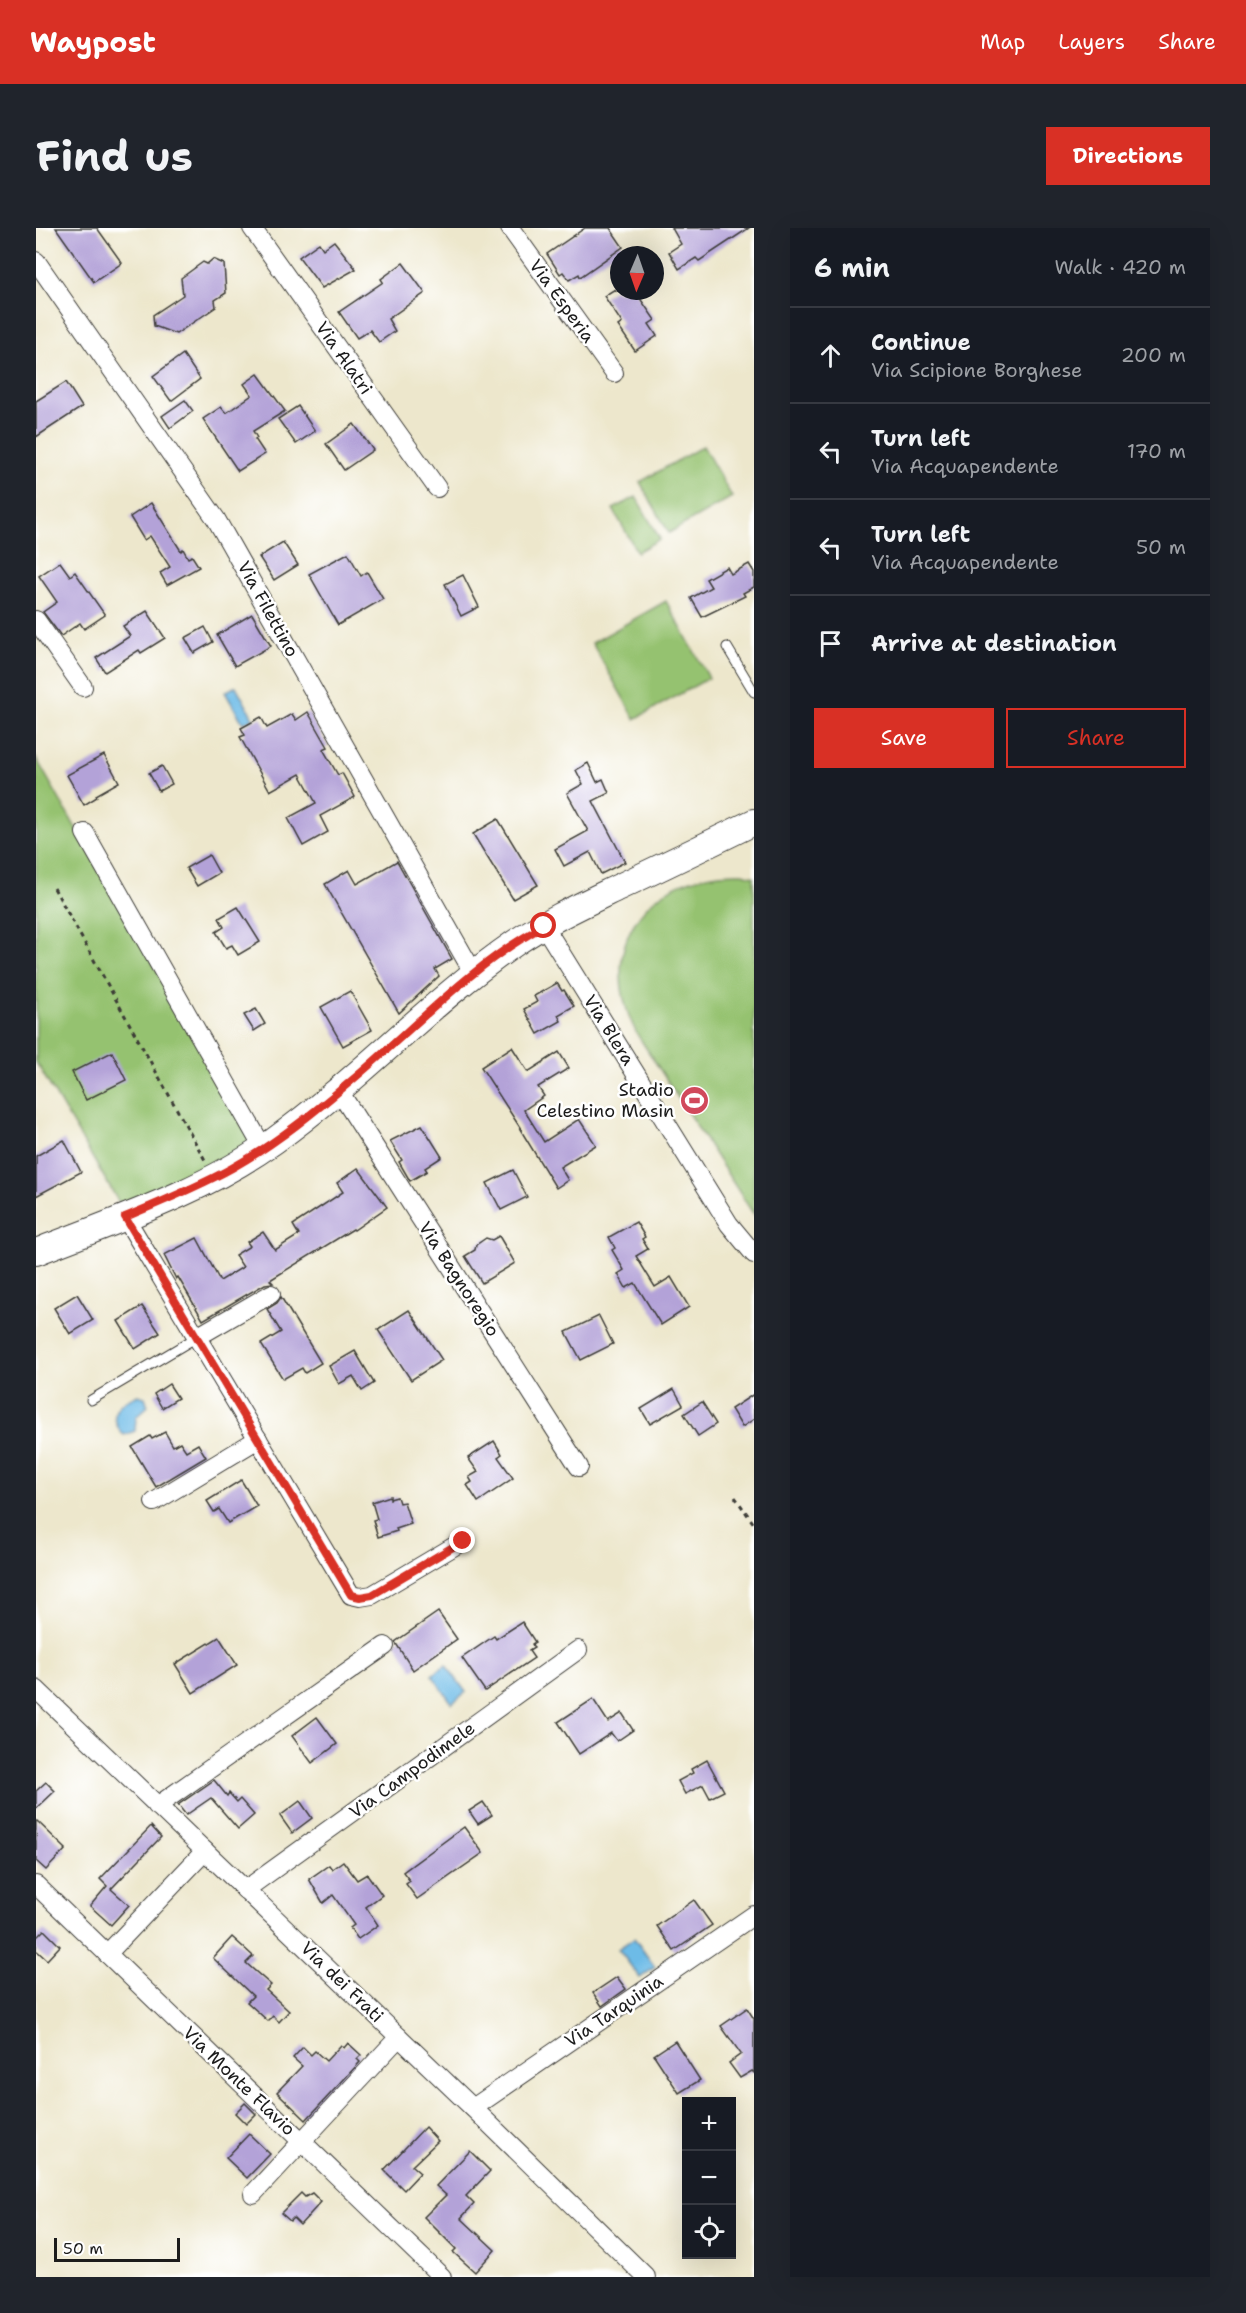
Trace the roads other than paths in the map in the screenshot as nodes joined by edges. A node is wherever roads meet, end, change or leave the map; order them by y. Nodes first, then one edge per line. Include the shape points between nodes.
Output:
1 (252, 228) edge
2 (510, 228) edge
3 (36, 261) edge
4 (614, 373) dead end
5 (436, 488) dead end
6 (36, 620) edge
7 (727, 647) dead end
8 (83, 687) dead end
9 (754, 692) edge
10 (754, 822) edge
11 (86, 833) dead end
12 (544, 926) junction
13 (474, 974) junction
14 (339, 1091) junction
15 (263, 1149) junction
16 (125, 1217) junction
17 (36, 1252) edge
18 (754, 1254) edge
19 (271, 1294) dead end
20 (197, 1337) junction
21 (91, 1400) dead end
22 (258, 1439) junction
23 (579, 1467) dead end
24 (154, 1502) dead end
25 (463, 1541) dead end
26 (385, 1646) dead end
27 (578, 1650) dead end
28 (36, 1689) edge
29 (157, 1806) junction
30 (205, 1851) junction
31 (36, 1885) edge
32 (245, 1890) junction
33 (754, 1915) edge
34 (107, 1954) junction
35 (399, 2037) junction
36 (473, 2108) junction
37 (302, 2142) junction
38 (253, 2194) dead end
39 (442, 2277) edge
40 (646, 2277) edge

1 - 5 street, Via Alatri
2 - 4 street, Via Esperia
3 - 13 street, Via Filettino via 216,519
6 - 8 street
7 - 9 lane
10 - 12 main road
11 - 15 street
12 - 13 main road
12 - 18 street, Via Blera via 729,1224
13 - 14 main road
14 - 15 main road
14 - 23 street, Via Bagnoregio
15 - 16 main road via 215,1177
16 - 17 main road
16 - 20 street
19 - 20 street
20 - 21 lane
20 - 22 street
22 - 24 street
22 - 25 street via 351,1595 372,1595
26 - 29 street
27 - 32 street, Via Campodimele
28 - 29 street, Via dei Frati
29 - 30 street, Via dei Frati
30 - 32 street, Via dei Frati
30 - 34 street
31 - 34 street, Via Monte Flavio
32 - 35 street, Via dei Frati
33 - 36 street, Via Tarquinia
34 - 37 street, Via Monte Flavio
35 - 36 street, Via dei Frati
35 - 37 street
36 - 40 street, Via dei Frati
37 - 38 street
37 - 39 street, Via Monte Flavio

